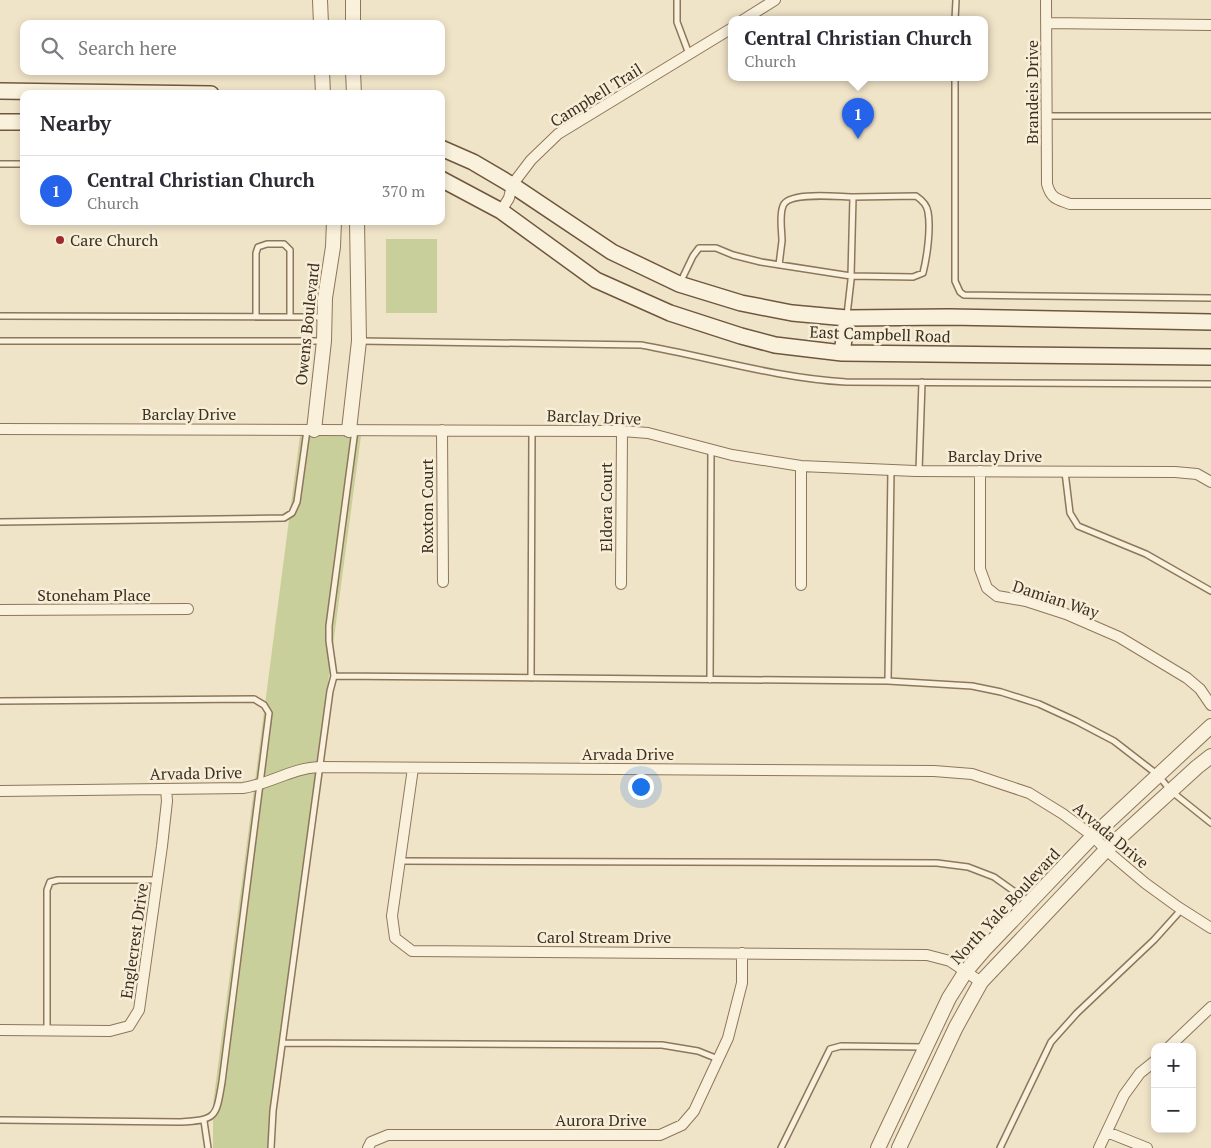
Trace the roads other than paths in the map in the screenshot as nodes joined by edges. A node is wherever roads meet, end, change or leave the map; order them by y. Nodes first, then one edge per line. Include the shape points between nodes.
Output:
1 (320, 0) edge
2 (353, 0) edge
3 (677, 0) edge
4 (775, 0) edge
5 (956, 0) edge
6 (1046, 0) edge
7 (750, 16) edge
8 (956, 16) edge
9 (321, 20) edge
10 (353, 20) edge
11 (1046, 23) junction
12 (1211, 25) edge
13 (728, 30) edge
14 (689, 54) junction
15 (322, 75) edge
16 (353, 75) edge
17 (955, 81) edge
18 (323, 90) edge
19 (354, 90) edge
20 (0, 91) edge
21 (20, 91) edge
22 (1047, 116) junction
23 (1211, 116) edge
24 (0, 122) edge
25 (20, 122) edge
26 (445, 150) edge
27 (0, 164) edge
28 (20, 164) edge
29 (445, 181) edge
30 (512, 185) junction
31 (853, 197) junction
32 (1211, 204) edge
33 (501, 211) junction
34 (334, 225) edge
35 (357, 225) edge
36 (779, 265) junction
37 (851, 276) junction
38 (679, 284) junction
39 (1211, 298) edge
40 (0, 316) edge
41 (256, 317) junction
42 (290, 317) junction
43 (324, 317) junction
44 (847, 318) junction
45 (1211, 322) edge
46 (0, 341) edge
47 (324, 341) junction
48 (360, 341) junction
49 (842, 353) junction
50 (1211, 357) edge
51 (922, 382) junction
52 (1211, 384) edge
53 (0, 428) edge
54 (310, 430) junction
55 (352, 430) junction
56 (442, 430) junction
57 (532, 430) junction
58 (622, 431) junction
59 (711, 450) junction
60 (801, 466) junction
61 (891, 470) junction
62 (919, 471) junction
63 (980, 471) junction
64 (1065, 471) junction
65 (1211, 482) edge
66 (0, 522) edge
67 (442, 582) dead end
68 (621, 584) dead end
69 (801, 585) dead end
70 (1211, 591) edge
71 (188, 609) dead end
72 (0, 610) edge
73 (334, 676) junction
74 (530, 678) junction
75 (710, 680) junction
76 (888, 681) junction
77 (0, 701) edge
78 (1211, 705) edge
79 (1211, 726) edge
80 (1211, 756) edge
81 (320, 767) junction
82 (413, 768) junction
83 (1158, 775) junction
84 (258, 786) junction
85 (166, 788) junction
86 (0, 791) edge
87 (1171, 791) junction
88 (1211, 823) edge
89 (1093, 836) junction
90 (1106, 850) junction
91 (400, 861) junction
92 (158, 880) junction
93 (1029, 903) junction
94 (1181, 910) junction
95 (1211, 928) edge
96 (742, 953) junction
97 (966, 971) junction
98 (981, 982) junction
99 (1211, 1007) edge
100 (47, 1029) junction
101 (0, 1030) edge
102 (284, 1043) junction
103 (1173, 1043) edge
104 (926, 1047) junction
105 (718, 1058) junction
106 (1151, 1064) edge
107 (0, 1120) edge
108 (204, 1121) junction
109 (1106, 1132) junction
110 (208, 1148) edge
111 (272, 1148) edge
112 (368, 1148) edge
113 (781, 1148) edge
114 (878, 1148) edge
115 (899, 1148) edge
116 (1000, 1148) edge
117 (1099, 1148) edge
118 (1147, 1148) edge

1 - 9 street
2 - 10 street
3 - 14 lane via 677,22
4 - 7 street
5 - 8 lane
6 - 11 street, Brandeis Drive
11 - 12 street
11 - 22 street, Brandeis Drive
13 - 14 street, Campbell Trail
14 - 30 street, Campbell Trail via 558,134 531,160
15 - 18 street
16 - 19 street
17 - 39 lane via 955,281 960,292 964,295
20 - 21 main road
22 - 23 lane
22 - 32 street, Brandeis Drive via 1047,184 1056,199 1070,204
24 - 25 main road
26 - 30 main road, East Campbell Road via 474,162
27 - 28 lane
29 - 33 main road, East Campbell Road
30 - 33 street, Campbell Trail
30 - 38 main road, East Campbell Road via 612,252
31 - 36 lane via 811,196 790,198 785,202
31 - 37 lane
31 - 37 lane via 916,196 928,211 928,236 923,273 913,277
33 - 49 main road, East Campbell Road via 596,280 670,314 775,345
34 - 43 street, Owens Boulevard
35 - 48 street
36 - 37 lane
36 - 38 lane via 716,248 699,248
37 - 44 lane
38 - 44 main road, East Campbell Road via 775,310
40 - 41 lane
41 - 42 lane
41 - 42 lane via 256,253 258,247 267,244 284,244 290,250
42 - 43 lane
43 - 47 street, Owens Boulevard
44 - 45 main road, East Campbell Road
44 - 49 main road
46 - 47 lane
47 - 54 street, Owens Boulevard
48 - 51 lane via 641,344 816,380
48 - 55 street
49 - 50 main road, East Campbell Road
51 - 52 lane
51 - 62 lane
53 - 54 street, Barclay Drive
54 - 55 street, Barclay Drive
54 - 66 lane via 297,502 292,513 284,518
55 - 56 street, Barclay Drive
55 - 73 lane via 329,626
56 - 57 street, Barclay Drive
56 - 67 street, Roxton Court
57 - 58 street, Barclay Drive
57 - 74 lane
58 - 59 street, Barclay Drive via 648,433
58 - 68 street, Eldora Court
59 - 60 street, Barclay Drive
59 - 75 lane
60 - 61 street, Barclay Drive
60 - 69 street
61 - 62 street, Barclay Drive
61 - 76 lane
62 - 63 street, Barclay Drive
63 - 64 street, Barclay Drive
63 - 78 street, Damian Way via 980,569 987,588 997,596 1066,614 1119,636 1187,678 1200,688
64 - 65 street, Barclay Drive via 1175,472 1197,474
64 - 70 lane via 1070,513 1078,526 1146,554
71 - 72 street, Stoneham Place
73 - 74 lane
73 - 81 lane
74 - 75 lane
75 - 76 lane
76 - 83 lane via 972,686 1039,704 1114,741
77 - 84 lane via 254,700 264,705 268,713
79 - 83 street, North Yale Boulevard
80 - 87 street, North Yale Boulevard
81 - 82 street, Arvada Drive
81 - 84 street, Arvada Drive via 295,770
81 - 102 lane
82 - 89 street, Arvada Drive via 934,770 972,774 1029,794
82 - 91 street, Carol Stream Drive
83 - 87 lane
83 - 89 street, North Yale Boulevard
84 - 85 street, Arvada Drive
84 - 108 lane via 222,1082 215,1114
85 - 86 street, Arvada Drive
85 - 92 street, Englecrest Drive
87 - 88 lane
87 - 90 street, North Yale Boulevard
89 - 90 street, Arvada Drive
89 - 93 street, North Yale Boulevard
90 - 94 street, Arvada Drive
90 - 98 street, North Yale Boulevard
91 - 93 lane via 937,863 968,867 994,877
91 - 96 street, Carol Stream Drive via 392,916 395,938 412,951
92 - 100 street, Englecrest Drive via 139,1010 129,1026 110,1031
92 - 100 lane via 50,882 47,890
93 - 97 street, North Yale Boulevard
94 - 95 street, Arvada Drive
94 - 116 lane via 1051,1042
96 - 97 street, Carol Stream Drive via 927,955 950,961
96 - 105 street, Aurora Drive via 742,983 728,1038
97 - 98 street, Carol Stream Drive
97 - 104 street, North Yale Boulevard
98 - 115 street, North Yale Boulevard
99 - 103 street
100 - 101 street, Englecrest Drive
102 - 105 lane via 662,1045
102 - 111 lane via 273,1111
104 - 113 lane via 841,1046 830,1049
104 - 114 street, North Yale Boulevard
105 - 112 street, Aurora Drive via 694,1111 682,1125 660,1135 388,1134 371,1142
106 - 109 street via 1124,1095
107 - 108 lane
108 - 110 lane
109 - 117 street
109 - 118 street

